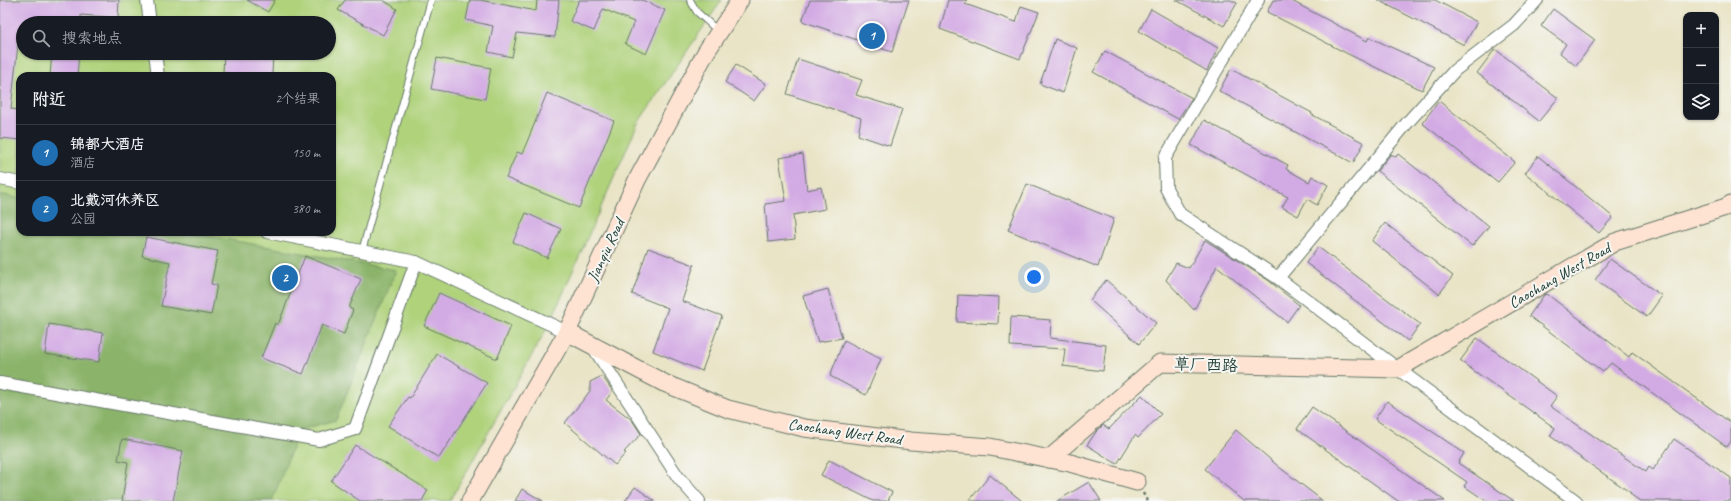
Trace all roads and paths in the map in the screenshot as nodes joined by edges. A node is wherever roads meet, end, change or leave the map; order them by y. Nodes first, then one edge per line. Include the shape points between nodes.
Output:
1 (147, 0) edge
2 (431, 0) edge
3 (690, 0) edge
4 (740, 0) edge
5 (1258, 0) edge
6 (1537, 0) edge
7 (149, 16) edge
8 (719, 32) junction
9 (156, 60) edge
10 (157, 72) edge
11 (0, 179) edge
12 (16, 182) edge
13 (1731, 204) edge
14 (287, 236) edge
15 (362, 251) junction
16 (416, 262) junction
17 (1278, 278) junction
18 (567, 332) junction
19 (593, 346) junction
20 (1398, 369) junction
21 (0, 383) edge
22 (1050, 459) junction
23 (1137, 482) dead end
24 (470, 501) edge
25 (699, 501) edge
26 (1576, 501) edge

1 - 7 street
2 - 15 lane
3 - 8 lane via 697,12
4 - 8 main road, Jianqiu Road
5 - 17 street via 1165,158 1166,188 1180,214
6 - 17 street via 1514,25 1455,70 1407,123
8 - 18 main road, Jianqiu Road via 638,180
9 - 10 street
11 - 12 street
13 - 20 main road, Caochang West Road via 1615,242
14 - 15 street
15 - 16 street
16 - 18 street
16 - 21 street via 355,429 319,440
17 - 20 street
18 - 19 main road, Caochang West Road
18 - 24 main road, Jianqiu Road
19 - 22 main road, Caochang West Road via 664,383 728,408 804,428 990,447
19 - 25 street via 678,477
20 - 22 main road, 草厂西路 via 1160,363
20 - 26 street
22 - 23 main road, Caochang West Road

